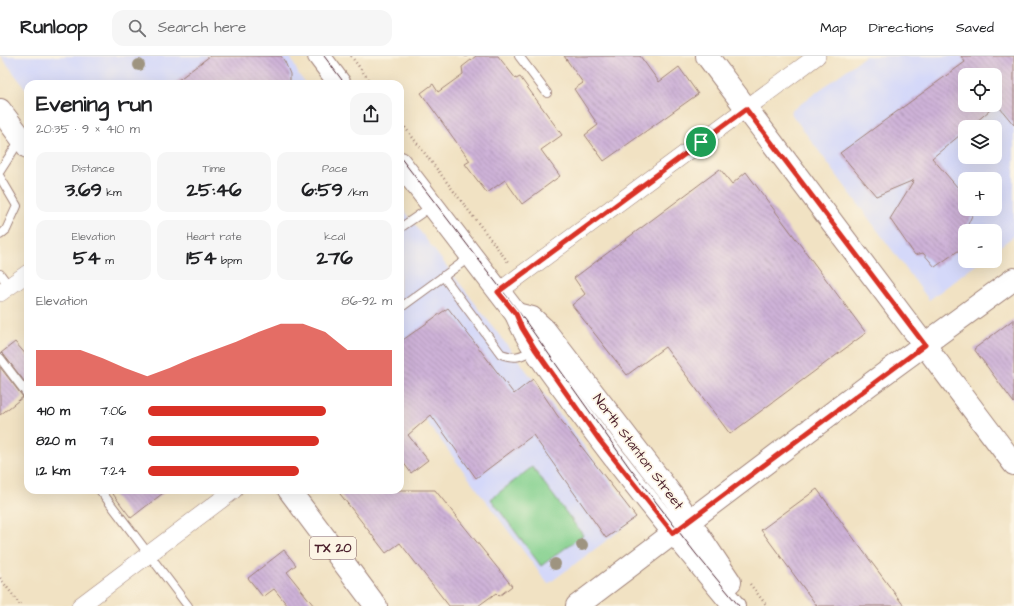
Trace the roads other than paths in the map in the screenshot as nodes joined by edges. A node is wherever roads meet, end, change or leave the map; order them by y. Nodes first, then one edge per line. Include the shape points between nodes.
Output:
1 (319, 56) edge
2 (519, 56) edge
3 (707, 56) edge
4 (811, 58) edge
5 (337, 80) edge
6 (547, 93) dead end
7 (746, 109) junction
8 (0, 110) edge
9 (24, 143) edge
10 (404, 169) edge
11 (0, 171) edge
12 (0, 177) edge
13 (432, 206) junction
14 (404, 225) edge
15 (0, 235) edge
16 (470, 256) junction
17 (24, 274) edge
18 (443, 276) junction
19 (1014, 279) edge
20 (3, 284) edge
21 (498, 292) junction
22 (404, 305) edge
23 (516, 314) junction
24 (925, 345) junction
25 (535, 349) junction
26 (0, 358) edge
27 (24, 390) edge
28 (1014, 464) edge
29 (103, 494) edge
30 (229, 494) edge
31 (292, 494) edge
32 (682, 527) junction
33 (149, 554) junction
34 (80, 606) edge
35 (188, 606) edge
36 (376, 606) edge
37 (577, 606) edge
38 (734, 606) edge
39 (744, 606) edge

1 - 5 main road
2 - 6 lane
3 - 7 main road
4 - 7 street
7 - 21 street
7 - 24 main road
8 - 9 main road
9 - 11 lane
10 - 13 main road, North Stanton Street
12 - 15 lane via 17,206 6,230
13 - 14 lane
13 - 16 main road, North Stanton Street
16 - 18 lane
16 - 21 main road, North Stanton Street
17 - 20 street
18 - 22 lane
18 - 25 lane via 502,354 512,358
19 - 24 main road
21 - 23 main road, North Stanton Street
23 - 25 main road, North Stanton Street
23 - 32 main road, North Stanton Street via 532,318 544,329
24 - 28 main road
24 - 32 main road
25 - 32 main road, North Stanton Street via 600,441
26 - 27 lane
29 - 33 lane
30 - 33 street
31 - 36 main road, TX 20
32 - 37 main road
32 - 38 main road, North Stanton Street
32 - 39 main road, North Stanton Street via 742,600
33 - 34 street
33 - 35 lane

